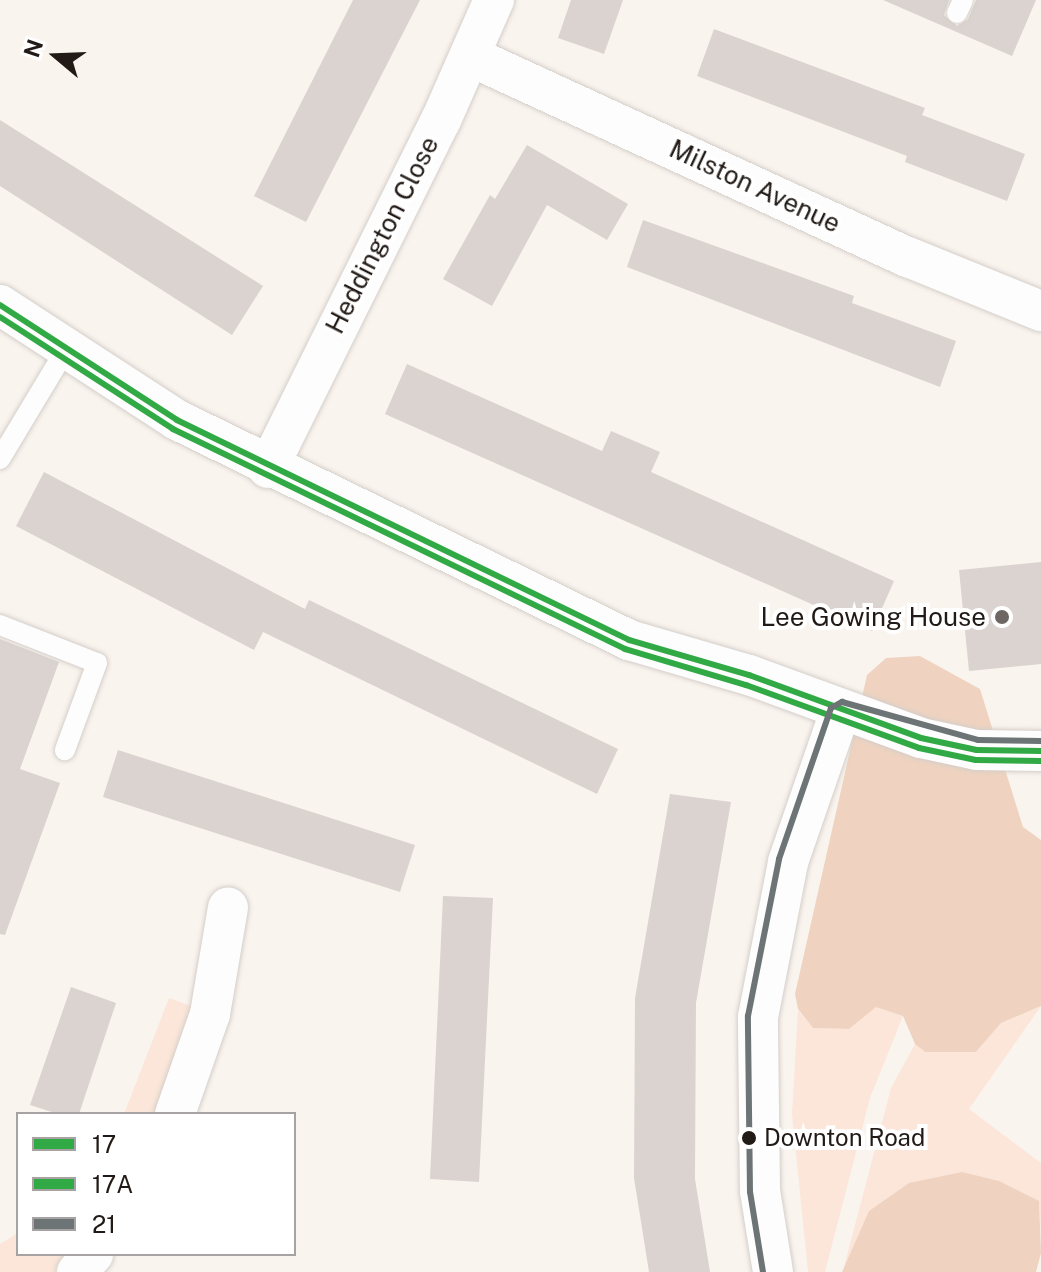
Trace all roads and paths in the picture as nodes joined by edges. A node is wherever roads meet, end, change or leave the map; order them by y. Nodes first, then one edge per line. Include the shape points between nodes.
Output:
1 (494, 0) edge
2 (470, 56) junction
3 (0, 305) edge
4 (1041, 311) edge
5 (66, 349) junction
6 (0, 459) edge
7 (268, 468) junction
8 (0, 625) edge
9 (840, 712) junction
10 (65, 750) dead end
11 (1041, 751) edge
12 (228, 908) dead end
13 (176, 1112) edge
14 (91, 1256) edge
15 (77, 1272) edge
16 (773, 1272) edge

1 - 2 street, Heddington Close
2 - 4 street, Milston Avenue via 908,257
2 - 7 street, Heddington Close
3 - 5 street
5 - 6 lane
5 - 7 street via 177,420
7 - 9 street via 629,640 773,683
8 - 10 lane via 97,663
9 - 11 street via 977,750
9 - 16 street via 788,862 758,1017 760,1191
12 - 13 street via 210,1014
14 - 15 street

